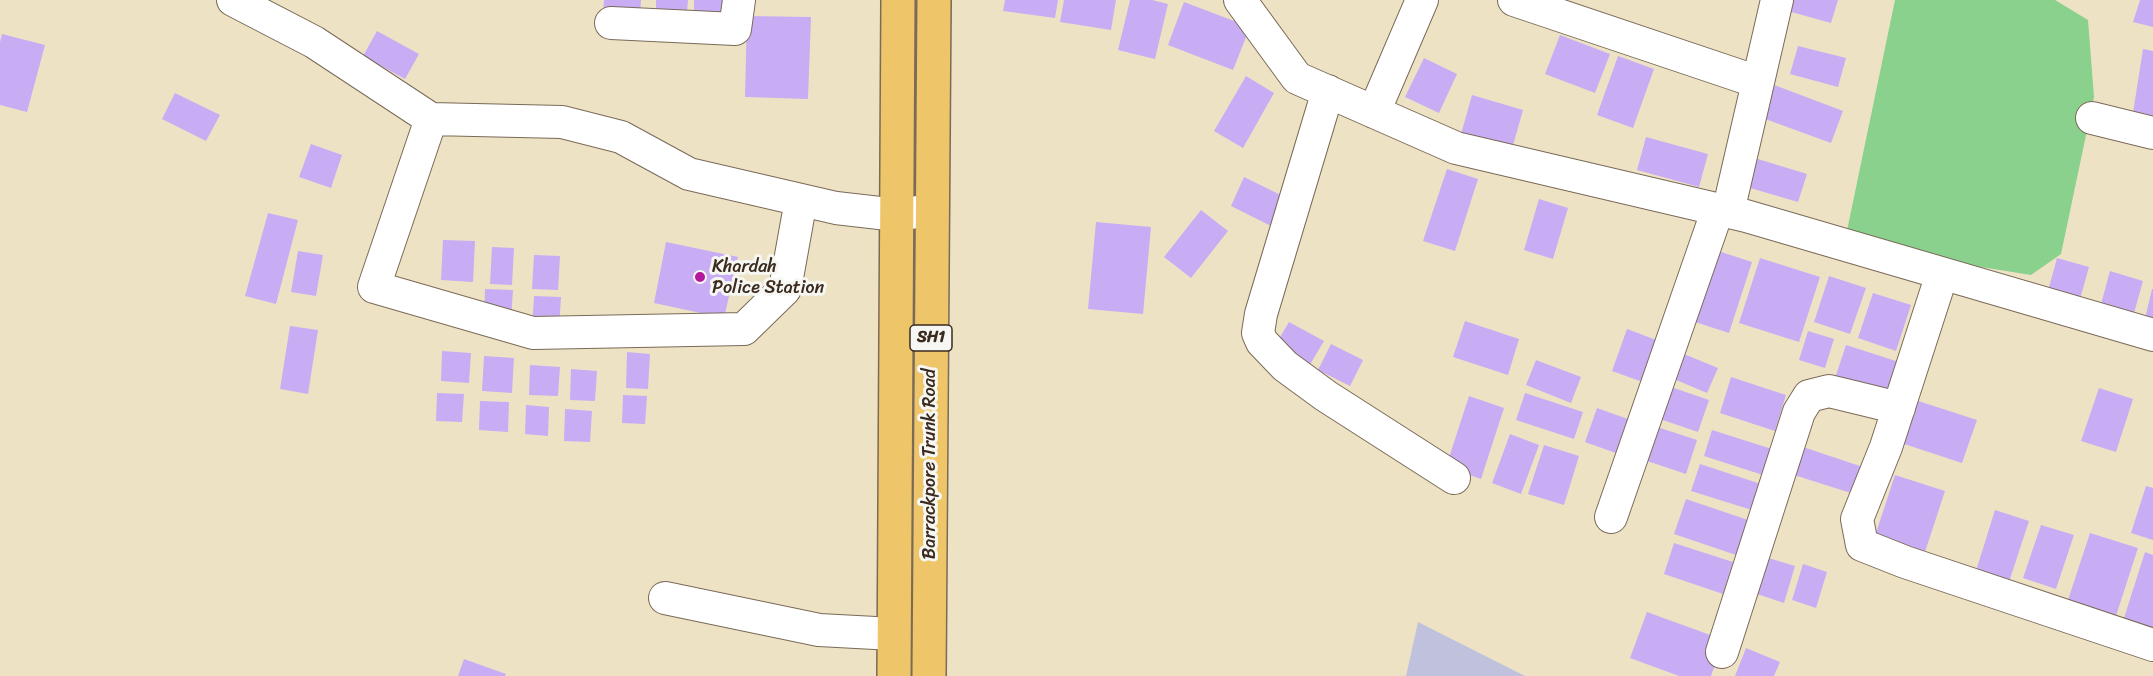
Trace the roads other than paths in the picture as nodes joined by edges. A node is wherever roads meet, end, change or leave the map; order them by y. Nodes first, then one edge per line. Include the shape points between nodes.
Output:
1 (233, 0) edge
2 (739, 0) edge
3 (898, 0) edge
4 (933, 0) edge
5 (1240, 0) edge
6 (1422, 0) edge
7 (1514, 0) edge
8 (1777, 0) edge
9 (611, 23) dead end
10 (1758, 82) junction
11 (1328, 92) junction
12 (1374, 112) junction
13 (2092, 118) dead end
14 (431, 119) junction
15 (2153, 133) edge
16 (801, 200) junction
17 (932, 210) junction
18 (1723, 211) junction
19 (897, 215) junction
20 (1942, 274) junction
21 (2153, 335) edge
22 (1899, 408) junction
23 (1454, 478) dead end
24 (1611, 517) dead end
25 (665, 598) dead end
26 (894, 634) junction
27 (2153, 645) edge
28 (1722, 652) dead end
29 (894, 676) edge
30 (930, 676) edge

1 - 14 street via 314,42
2 - 9 street via 735,29
3 - 19 main road, Barrackpore Trunk Road / SH1
4 - 17 main road, Barrackpore Trunk Road / SH1
5 - 11 street via 1297,78
6 - 12 street
7 - 10 street
8 - 10 street
10 - 18 street
11 - 12 street
11 - 23 street via 1258,333 1285,366
12 - 18 street via 1456,148
13 - 15 street
14 - 16 street via 562,122 621,137 689,174
14 - 16 street via 374,287 533,333 744,329 785,289
16 - 19 street
17 - 19 street
17 - 30 main road, Barrackpore Trunk Road / SH1
18 - 20 street
18 - 24 street
19 - 26 main road, Barrackpore Trunk Road / SH1
20 - 21 street
20 - 22 street
22 - 27 street via 1857,519 1862,545
22 - 28 street via 1829,391 1809,396 1799,412
25 - 26 street via 819,630
26 - 29 main road, Barrackpore Trunk Road / SH1

